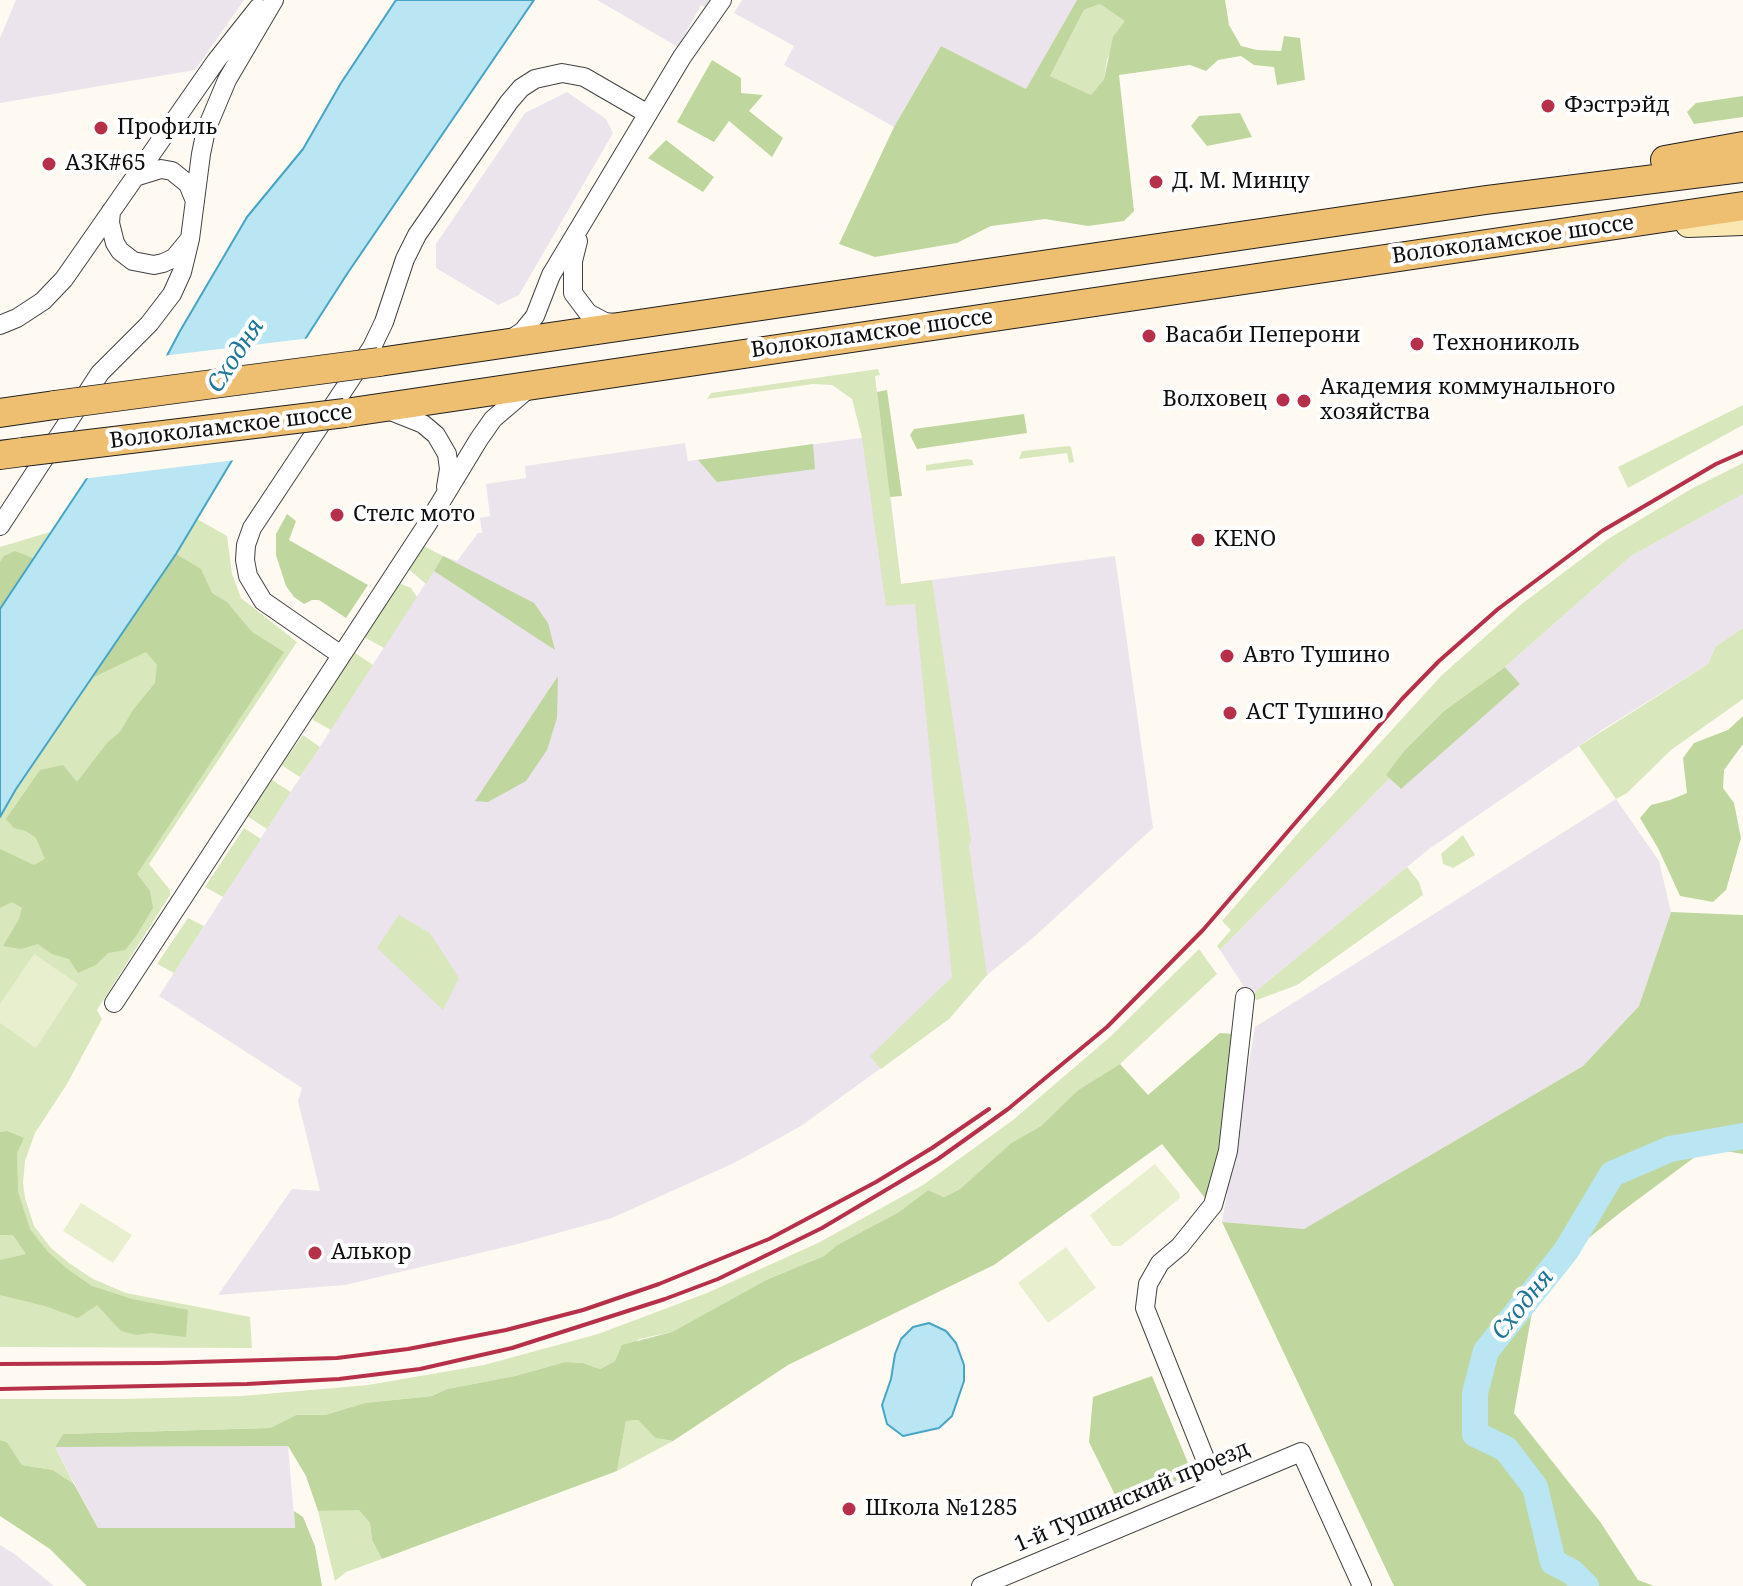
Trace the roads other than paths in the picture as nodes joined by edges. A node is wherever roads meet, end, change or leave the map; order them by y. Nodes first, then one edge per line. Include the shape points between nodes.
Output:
1 (265, 0) edge
2 (274, 0) edge
3 (722, 0) edge
4 (648, 114) junction
5 (1743, 146) edge
6 (1743, 168) edge
7 (135, 177) junction
8 (1500, 198) junction
9 (195, 201) junction
10 (1743, 206) edge
11 (111, 211) junction
12 (585, 219) junction
13 (1743, 223) edge
14 (1586, 229) junction
15 (190, 239) junction
16 (634, 324) junction
17 (0, 325) edge
18 (503, 344) junction
19 (534, 384) junction
20 (382, 407) junction
21 (0, 413) edge
22 (12, 454) edge
23 (440, 505) junction
24 (0, 526) edge
25 (341, 655) junction
26 (1245, 997) dead end
27 (114, 1003) dead end
28 (1216, 1486) junction
29 (981, 1586) edge
30 (1362, 1586) edge

1 - 7 street
2 - 9 street via 227,80 206,130
3 - 4 street
4 - 12 street
4 - 25 street via 584,77 562,73 535,79 509,102 417,235 372,347 252,528 246,545 248,576 263,601
5 - 8 main road
6 - 8 main road, Волоколамское шоссе
7 - 9 street via 172,171 188,184
7 - 11 street
8 - 16 main road, Волоколамское шоссе
9 - 15 street
10 - 14 main road, Волоколамское шоссе
11 - 15 street via 115,243 133,261 163,263
11 - 17 street via 43,301
12 - 16 street via 573,261 573,293 596,318
12 - 18 street via 551,275 535,316
13 - 14 main road
14 - 19 main road, Волоколамское шоссе
15 - 24 street via 172,294 100,373
16 - 18 main road, Волоколамское шоссе
18 - 21 main road, Волоколамское шоссе, bridge
19 - 20 main road, Волоколамское шоссе
19 - 23 street via 493,419
20 - 22 main road, Волоколамское шоссе, bridge
20 - 23 street via 423,424 443,444 449,469
23 - 25 street
25 - 27 street
26 - 28 street via 1228,1151 1213,1205 1160,1263 1148,1284 1145,1308
28 - 29 street, 1-й Тушинский проезд
28 - 30 street, 1-й Тушинский проезд via 1301,1452

